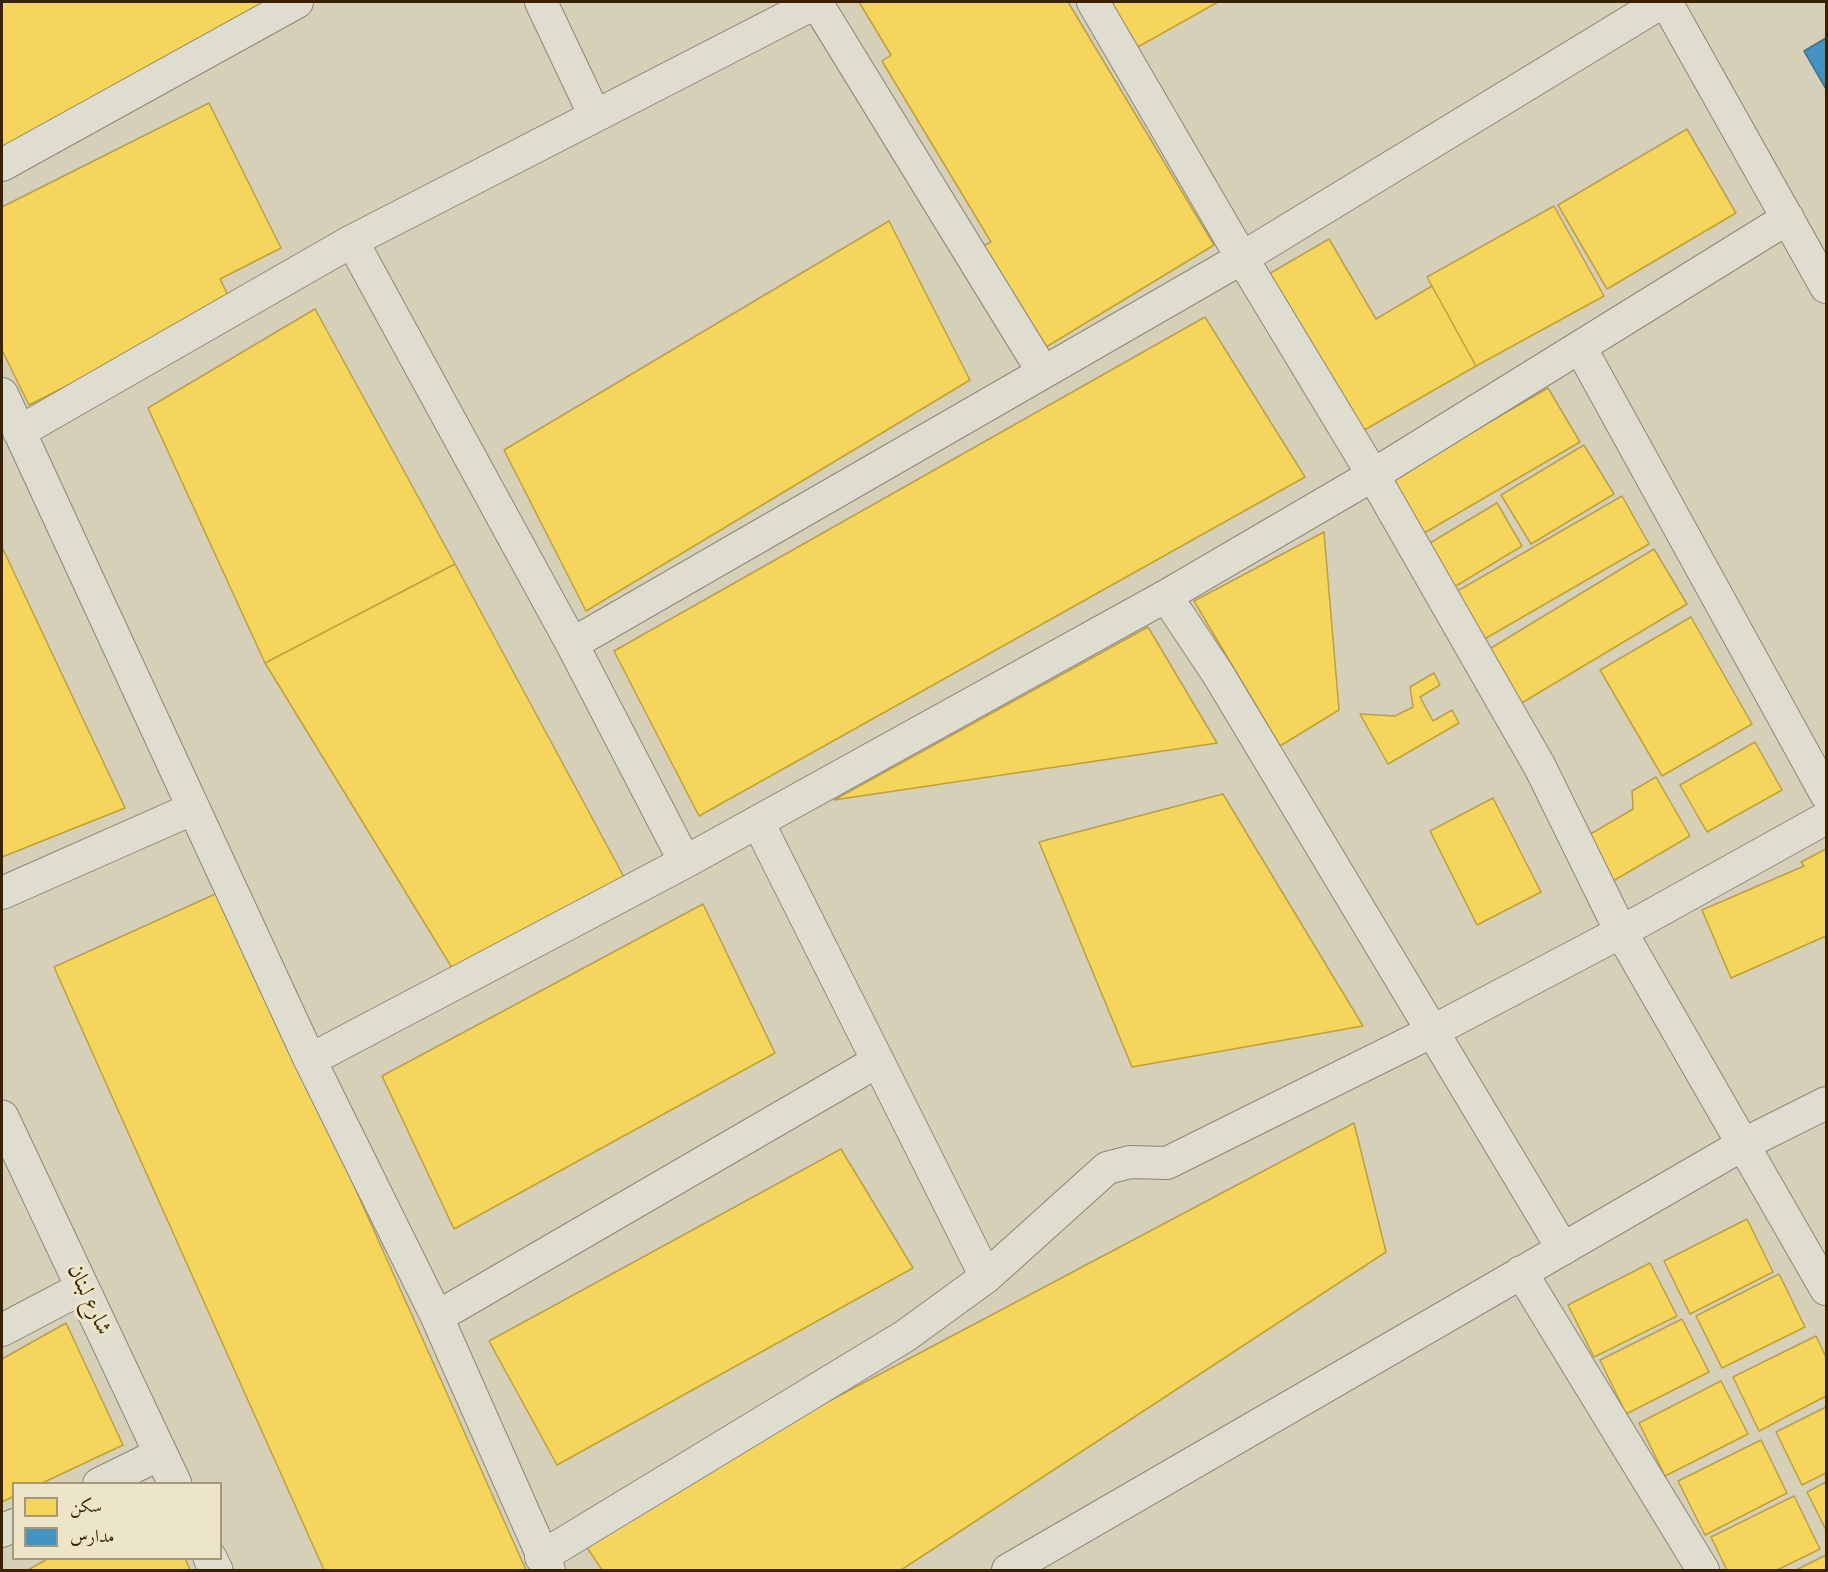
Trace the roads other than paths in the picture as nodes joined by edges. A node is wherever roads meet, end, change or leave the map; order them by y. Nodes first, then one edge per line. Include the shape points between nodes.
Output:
1 (297, 2) edge
2 (541, 2) edge
3 (817, 2) edge
4 (1093, 2) edge
5 (1664, 2) edge
6 (595, 116) junction
7 (2, 165) edge
8 (1788, 218) junction
9 (352, 241) junction
10 (1242, 258) junction
11 (1827, 287) edge
12 (1580, 347) junction
13 (1043, 372) junction
14 (2, 394) edge
15 (19, 432) junction
16 (1372, 475) junction
17 (1166, 596) junction
18 (572, 644) junction
19 (1827, 794) edge
20 (192, 809) junction
21 (1827, 818) edge
22 (758, 822) junction
23 (685, 861) junction
24 (2, 893) edge
25 (1621, 932) junction
26 (1433, 1031) junction
27 (310, 1060) junction
28 (878, 1061) junction
29 (1827, 1103) edge
30 (3, 1123) edge
31 (1742, 1145) junction
32 (1563, 1250) junction
33 (1521, 1272) junction
34 (986, 1277) junction
35 (82, 1288) junction
36 (1827, 1290) edge
37 (437, 1317) junction
38 (2, 1330) edge
39 (160, 1454) junction
40 (103, 1482) edge
41 (174, 1482) edge
42 (545, 1564) edge
43 (1008, 1570) edge
44 (1703, 1570) edge

1 - 7 street
2 - 6 street
3 - 6 street
3 - 13 street
4 - 10 street
5 - 8 street
5 - 10 street
6 - 9 street
8 - 11 street
8 - 12 street
9 - 15 street
9 - 18 street
10 - 13 street
10 - 16 street
12 - 16 street
12 - 19 street
13 - 18 street
14 - 15 street
15 - 20 street
16 - 17 street
16 - 25 street via 1540,767
17 - 22 street
17 - 26 street via 1218,674
18 - 23 street
20 - 24 street
20 - 27 street
21 - 25 street
22 - 23 street
22 - 28 street
23 - 27 street
25 - 26 street
25 - 31 street
26 - 32 street
26 - 34 street via 1167,1163 1130,1162 1107,1168
27 - 37 street
28 - 34 street
28 - 37 street
29 - 31 street
30 - 35 street, شارع لبنان
31 - 32 street
31 - 36 street
32 - 33 street
33 - 43 street
33 - 44 street
34 - 42 street via 905,1336
35 - 38 street
35 - 39 street, شارع لبنان
37 - 42 street
39 - 40 street
39 - 41 street, شارع لبنان

